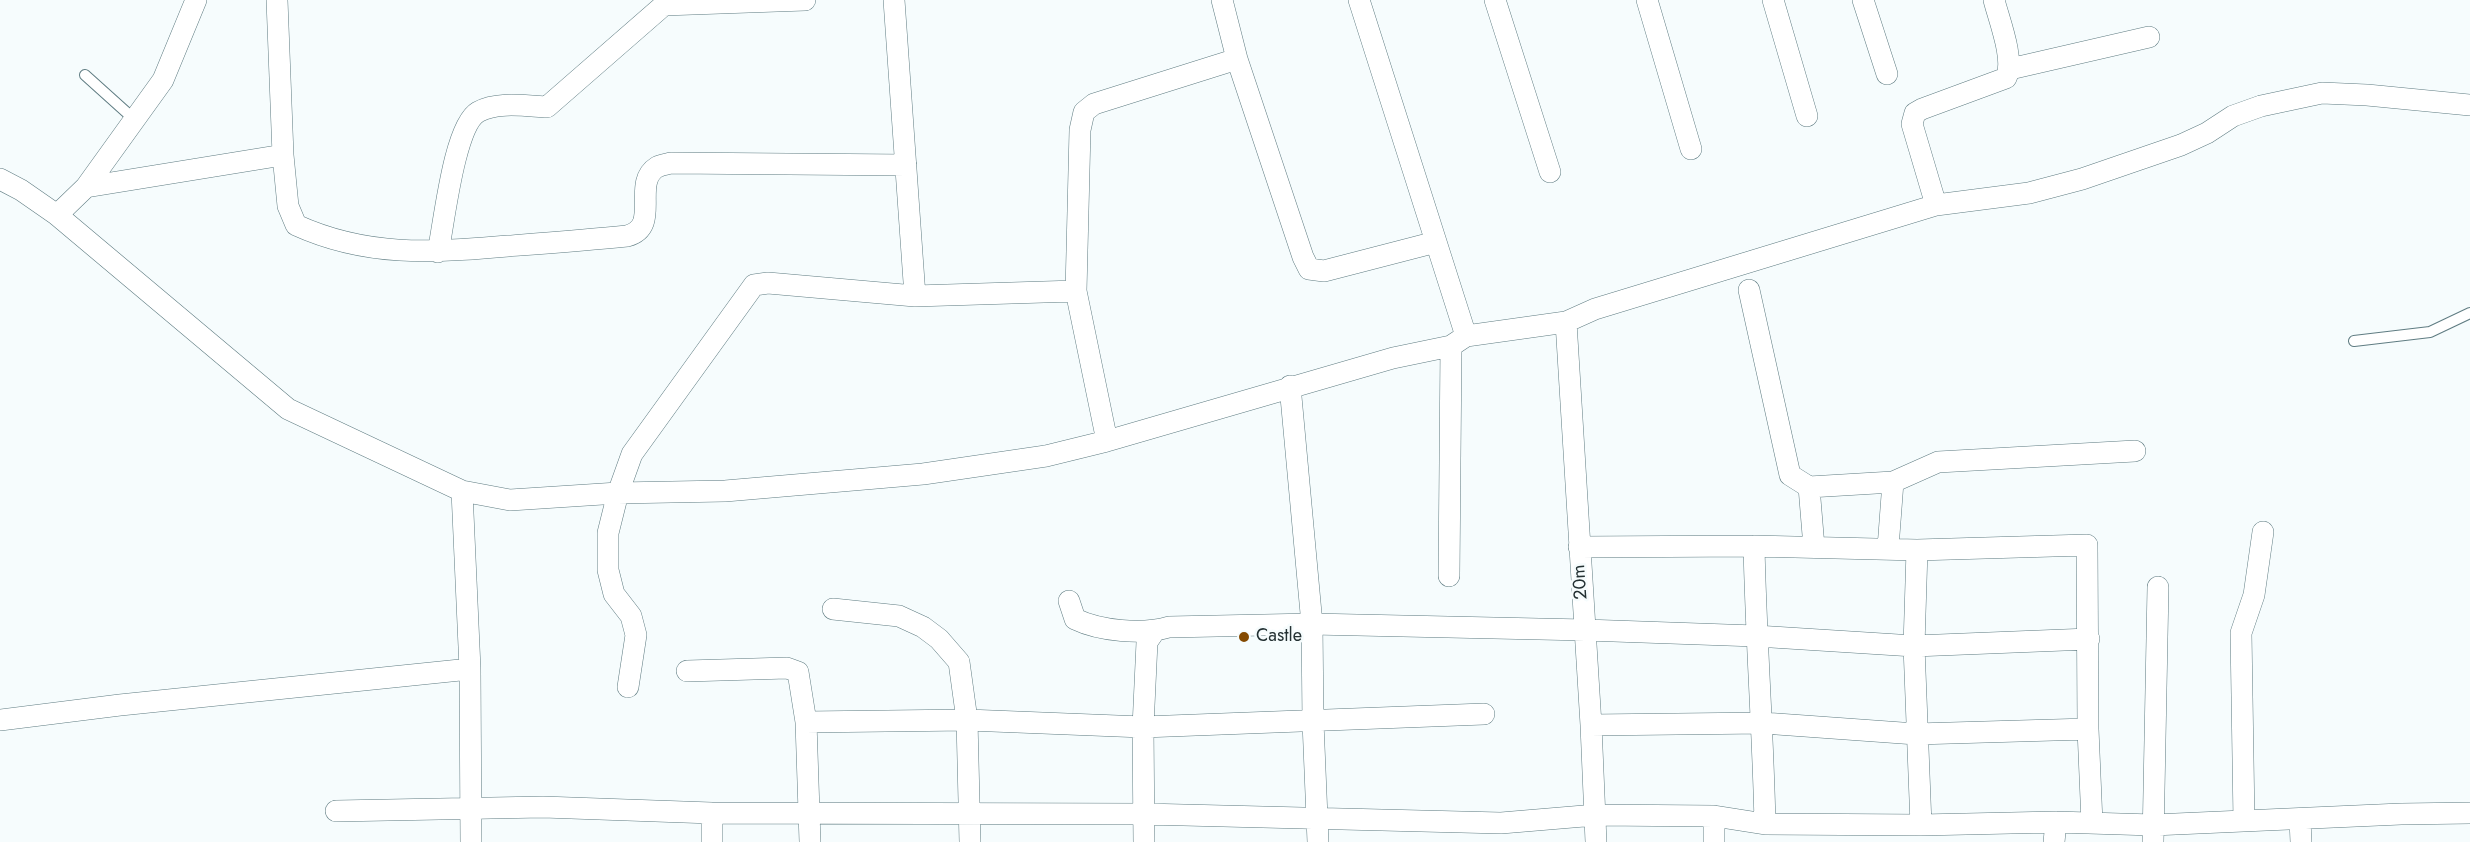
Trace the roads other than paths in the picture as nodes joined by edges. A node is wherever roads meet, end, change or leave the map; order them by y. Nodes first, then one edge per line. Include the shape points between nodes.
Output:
1 (196, 0) edge
2 (277, 0) edge
3 (805, 0) edge
4 (894, 0) edge
5 (1222, 0) edge
6 (1359, 0) edge
7 (1495, 0) edge
8 (1647, 0) edge
9 (1773, 0) edge
10 (1863, 0) edge
11 (1994, 0) edge
12 (2149, 37) dead end
13 (1237, 59) junction
14 (2010, 69) junction
15 (1887, 74) dead end
16 (85, 75) dead end
17 (2470, 105) edge
18 (1806, 116) dead end
19 (135, 120) junction
20 (1692, 149) dead end
21 (283, 155) junction
22 (906, 165) junction
23 (1550, 171) dead end
24 (0, 179) edge
25 (86, 187) junction
26 (1936, 205) junction
27 (57, 215) junction
28 (1436, 242) junction
29 (438, 252) junction
30 (1749, 290) dead end
31 (1076, 291) junction
32 (915, 296) junction
33 (2470, 313) edge
34 (1566, 322) junction
35 (1458, 341) junction
36 (2354, 341) dead end
37 (1290, 386) junction
38 (1107, 441) junction
39 (2135, 451) dead end
40 (1893, 482) junction
41 (1809, 488) junction
42 (462, 491) junction
43 (618, 493) junction
44 (2264, 532) dead end
45 (1754, 546) junction
46 (1579, 547) junction
47 (1814, 547) junction
48 (1888, 548) junction
49 (1917, 550) junction
50 (1449, 576) dead end
51 (2158, 587) dead end
52 (1069, 602) dead end
53 (833, 609) dead end
54 (1312, 624) junction
55 (1585, 630) junction
56 (1154, 632) junction
57 (1756, 636) junction
58 (2089, 639) junction
59 (1914, 646) junction
60 (470, 669) junction
61 (687, 671) dead end
62 (628, 687) dead end
63 (1484, 714) dead end
64 (0, 720) edge
65 (967, 720) junction
66 (806, 722) junction
67 (1313, 722) junction
68 (1763, 723) junction
69 (1591, 725) junction
70 (1143, 727) junction
71 (2088, 729) junction
72 (1916, 734) junction
73 (472, 807) junction
74 (336, 811) dead end
75 (810, 812) junction
76 (712, 813) junction
77 (971, 813) junction
78 (2470, 813) edge
79 (1144, 814) junction
80 (1596, 815) junction
81 (1714, 816) junction
82 (1317, 817) junction
83 (2300, 819) junction
84 (2244, 821) junction
85 (1765, 824) junction
86 (2092, 824) junction
87 (1921, 825) junction
88 (1501, 832) edge
89 (2055, 832) edge
90 (1865, 833) edge
91 (2153, 834) edge
92 (471, 842) edge
93 (712, 842) edge
94 (810, 842) edge
95 (970, 842) edge
96 (1144, 842) edge
97 (1318, 842) edge
98 (1596, 842) edge
99 (1714, 842) edge
100 (2301, 842) edge

1 - 19 street via 163,80
2 - 21 street
3 - 29 street via 664,5 547,107 495,107 477,112 457,152
4 - 22 street
5 - 13 street
6 - 28 street
7 - 23 street
8 - 20 street
9 - 18 street
10 - 15 street
11 - 14 street
12 - 14 street
13 - 28 street via 1309,269 1324,271
13 - 31 street via 1094,104 1084,112 1080,130
14 - 26 street via 2006,78 1915,113 1912,124
16 - 19 lane
17 - 26 street via 2322,93 2261,105 2181,145 2082,179 2029,193
19 - 25 street
21 - 25 street
21 - 29 street via 288,206 296,225 353,245
22 - 29 street via 671,163 657,167 648,177 643,225 637,234
22 - 32 street
24 - 27 street
25 - 27 street
26 - 34 street via 1595,309
27 - 42 street via 288,409
28 - 35 street
30 - 41 street via 1790,475
31 - 32 street
31 - 38 street
32 - 43 street via 754,285 632,454
33 - 36 lane via 2430,332
34 - 35 street
34 - 46 street, 20m
35 - 37 street
35 - 50 street
37 - 38 street
37 - 54 street
38 - 43 street via 1046,456 923,474 725,491
39 - 40 street via 1938,462
40 - 41 street
40 - 48 street
41 - 47 street
42 - 43 street via 510,500
42 - 60 street
43 - 62 street via 608,533 608,570 614,594 631,616 636,635
44 - 84 street via 2254,595 2241,633
45 - 46 street
45 - 47 street
45 - 57 street
46 - 55 street, 20m
47 - 48 street
48 - 49 street
49 - 58 street via 2087,545
49 - 59 street
51 - 91 street
52 - 56 street via 1075,619 1091,627
53 - 65 street via 899,616 939,639 959,662
54 - 55 street
54 - 56 street via 1169,627
54 - 67 street
55 - 57 street
55 - 69 street, 20m
56 - 70 street via 1147,642
57 - 59 street
57 - 68 street
58 - 59 street
58 - 71 street
59 - 72 street
60 - 64 street
60 - 73 street
61 - 66 street via 787,668 798,672
63 - 67 street
65 - 66 street
65 - 70 street
65 - 77 street
66 - 75 street
67 - 70 street
67 - 82 street
68 - 69 street
68 - 72 street
68 - 85 street
69 - 80 street, 20m
70 - 79 street
71 - 72 street
71 - 86 street
72 - 87 street
73 - 74 street
73 - 76 street
73 - 92 street
75 - 76 street
75 - 77 street
75 - 94 street
76 - 93 street
77 - 79 street
77 - 95 street
78 - 83 street
79 - 82 street
79 - 96 street
80 - 81 street
80 - 88 street
80 - 98 street, 20m
81 - 85 street
81 - 99 street
82 - 88 street
82 - 97 street
83 - 84 street
83 - 100 street
84 - 91 street
85 - 90 street
86 - 89 street
86 - 91 street
87 - 89 street
87 - 90 street

